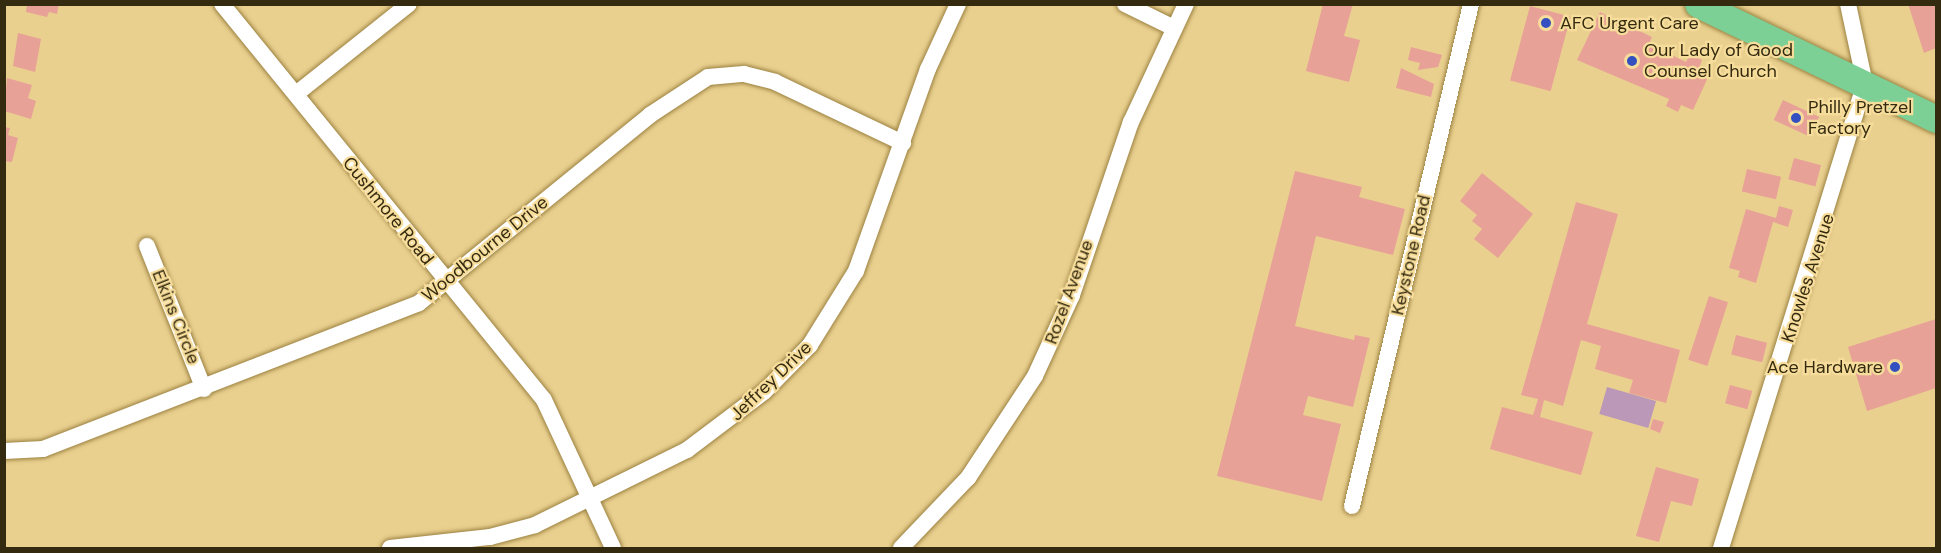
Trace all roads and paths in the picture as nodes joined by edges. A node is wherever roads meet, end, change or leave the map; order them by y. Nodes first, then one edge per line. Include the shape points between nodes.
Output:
1 (222, 4) edge
2 (409, 4) edge
3 (958, 4) edge
4 (1125, 4) edge
5 (1186, 4) edge
6 (1471, 4) edge
7 (1698, 4) edge
8 (1848, 4) edge
9 (1174, 28) junction
10 (1865, 84) junction
11 (296, 94) junction
12 (1936, 119) edge
13 (903, 143) junction
14 (147, 246) dead end
15 (447, 282) junction
16 (204, 389) junction
17 (4, 451) edge
18 (588, 498) junction
19 (1352, 506) dead end
20 (390, 549) edge
21 (613, 549) edge
22 (901, 549) edge
23 (1721, 549) edge

1 - 11 street, Cushmore Road
2 - 11 street
3 - 13 street, Jeffrey Drive
4 - 9 street
5 - 9 street, Rozel Avenue
6 - 19 street, Keystone Road
7 - 10 main road
8 - 10 street, Knowles Avenue
9 - 22 street, Rozel Avenue via 1127,131 1072,295 1035,376 968,478
10 - 12 main road
10 - 23 street, Knowles Avenue
11 - 15 street, Cushmore Road
13 - 15 street, Woodbourne Drive via 765,79 744,74 708,77 650,115
13 - 18 street, Jeffrey Drive via 856,271 795,362 708,437
14 - 16 street, Elkins Circle
15 - 16 street, Woodbourne Drive via 397,314
15 - 18 street, Cushmore Road via 544,400
16 - 17 street, Woodbourne Drive via 43,449
18 - 20 street, Jeffrey Drive via 513,532
18 - 21 street, Cushmore Road

